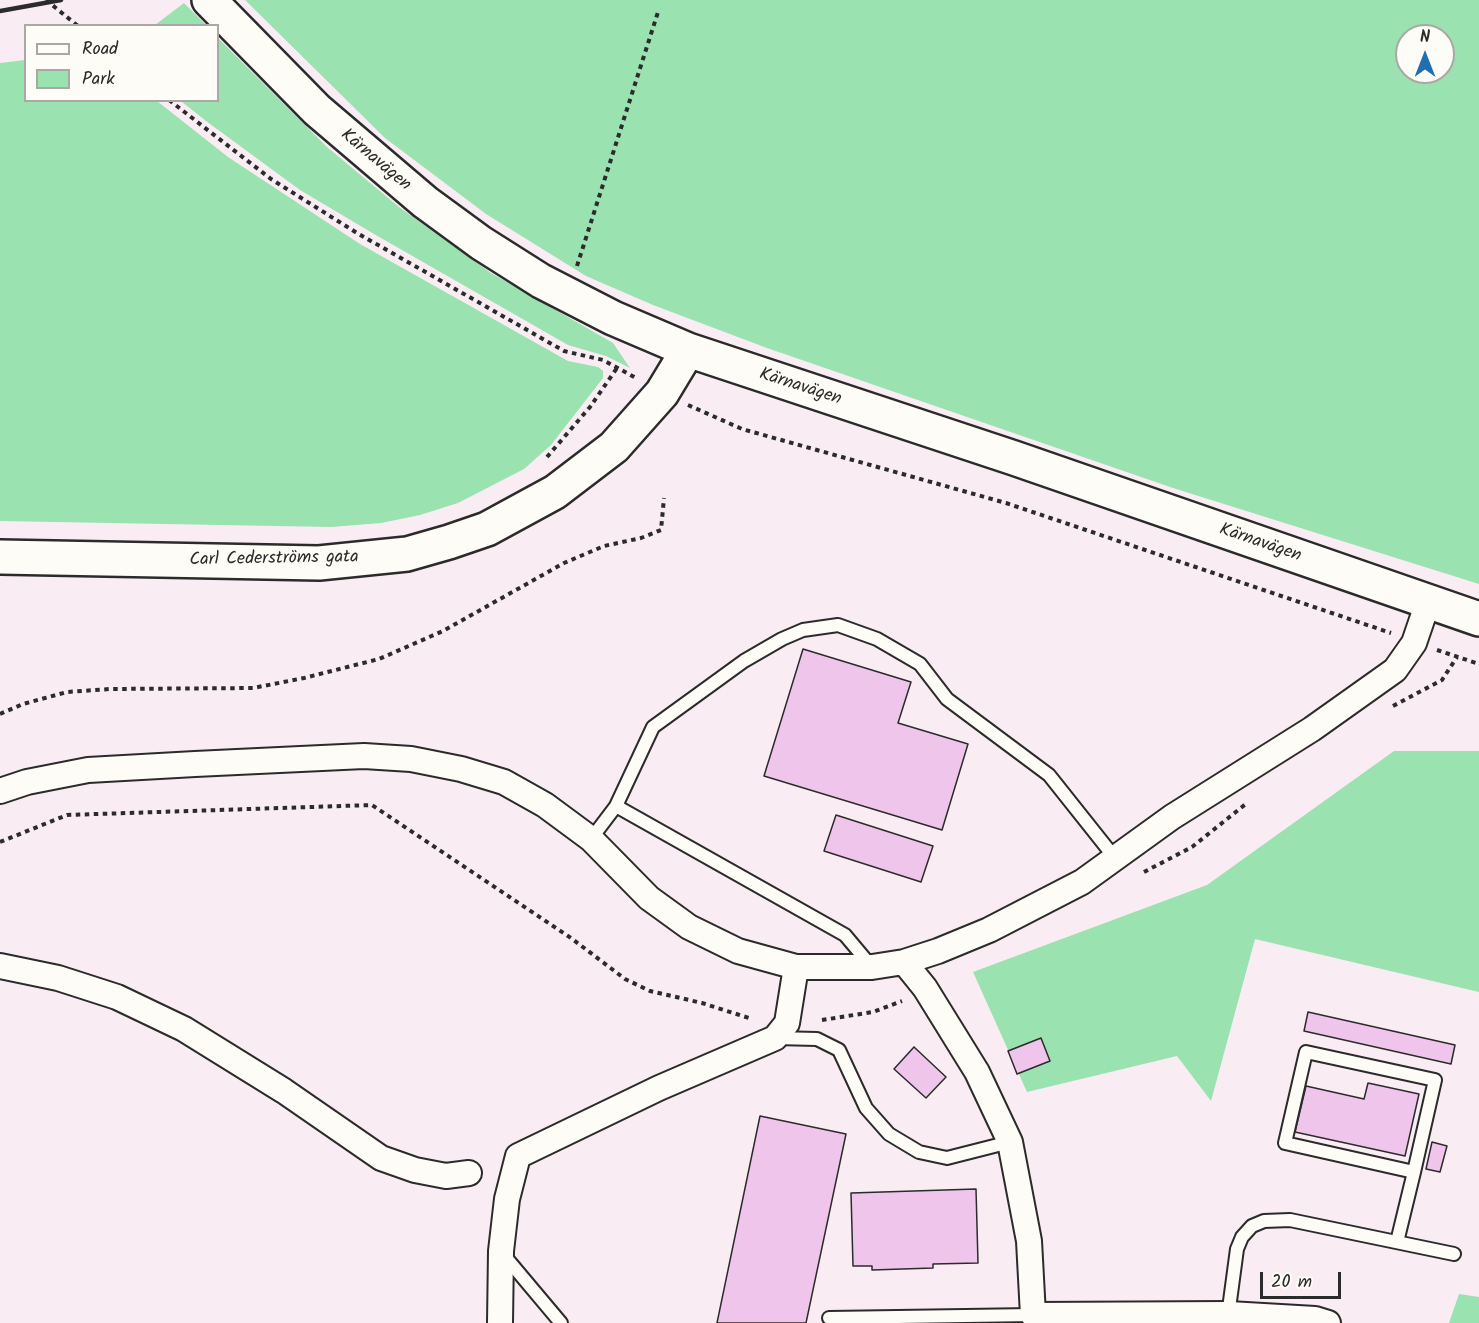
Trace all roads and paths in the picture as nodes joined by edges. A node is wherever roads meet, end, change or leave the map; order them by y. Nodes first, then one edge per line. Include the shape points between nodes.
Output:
1 (46, 0) edge
2 (216, 7) edge
3 (658, 12) dead end
4 (76, 24) edge
5 (567, 294) junction
6 (688, 350) junction
7 (617, 368) dead end
8 (545, 460) dead end
9 (663, 498) dead end
10 (0, 557) edge
11 (1428, 602) junction
12 (1479, 619) edge
13 (0, 714) edge
14 (0, 791) edge
15 (616, 806) junction
16 (591, 839) junction
17 (0, 842) edge
18 (1115, 858) junction
19 (904, 962) junction
20 (0, 966) edge
21 (796, 967) junction
22 (872, 967) junction
23 (781, 1031) junction
24 (1010, 1142) junction
25 (1414, 1172) junction
26 (469, 1173) dead end
27 (1397, 1242) junction
28 (501, 1251) junction
29 (1454, 1254) dead end
30 (1033, 1315) junction
31 (828, 1318) dead end
32 (1105, 1319) edge
33 (1228, 1319) edge
34 (500, 1323) edge
35 (561, 1323) edge
36 (1328, 1323) edge

1 - 4 path, bridge
2 - 5 street, Kärnavägen via 317,110 406,187 480,243
3 - 5 path
5 - 6 street, Kärnavägen
6 - 10 street, Carl Cederströms gata via 662,393 614,447 555,492 487,529 449,542 407,554 319,563
6 - 11 street, Kärnavägen
7 - 8 path
9 - 13 path via 661,530 604,546 564,563 443,632 379,658 254,688 67,692
11 - 12 street, Kärnavägen
11 - 18 street via 1414,643 1395,670
14 - 16 street via 88,770 364,756 411,759 504,782 545,805
15 - 16 lane
15 - 18 lane via 653,727 744,661 782,639 803,630 838,625 877,639 920,664 947,699 1049,775
15 - 22 lane via 845,935
16 - 21 street via 649,898 689,927 738,951
17 - 23 path via 68,815 372,805 571,938 625,979 650,991 702,1003
18 - 19 street via 1082,882 989,930
19 - 22 street
19 - 24 street via 925,988 977,1072
20 - 26 street via 58,978 117,997 184,1029 381,1158 446,1176
21 - 22 street
21 - 23 street
23 - 24 lane via 817,1039 839,1050 866,1108 889,1134 919,1152 947,1158
23 - 28 street via 518,1156 507,1199
24 - 30 street via 1029,1241
25 - 25 lane via 1435,1080 1306,1052 1285,1143
25 - 27 lane
27 - 29 lane
27 - 33 lane via 1290,1220 1264,1221 1252,1226 1237,1249
28 - 34 street
28 - 35 lane
30 - 31 lane
30 - 32 street
32 - 33 street
33 - 36 street via 1315,1319

